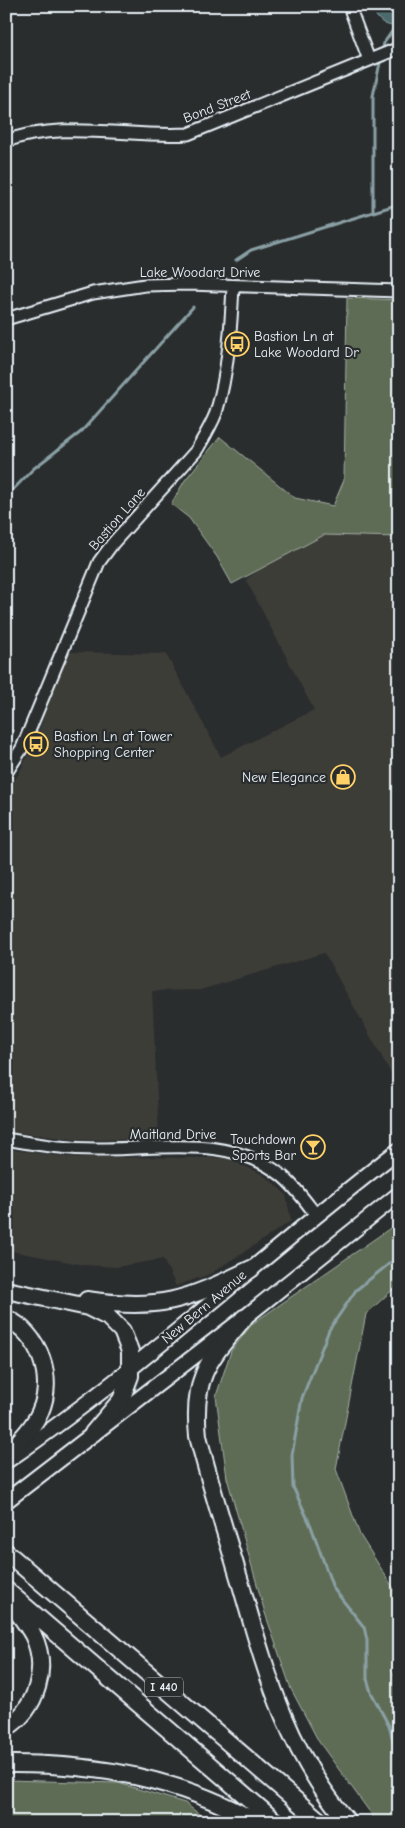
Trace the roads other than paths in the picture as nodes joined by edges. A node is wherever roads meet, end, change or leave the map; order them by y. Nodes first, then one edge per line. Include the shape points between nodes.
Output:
1 (349, 6) edge
2 (399, 48) edge
3 (369, 60) junction
4 (6, 141) edge
5 (233, 286) junction
6 (399, 291) edge
7 (6, 319) edge
8 (6, 773) edge
9 (6, 1139) edge
10 (399, 1150) edge
11 (399, 1194) edge
12 (316, 1215) junction
13 (251, 1268) junction
14 (13, 1291) edge
15 (6, 1318) edge
16 (244, 1318) junction
17 (131, 1366) junction
18 (93, 1433) junction
19 (6, 1454) edge
20 (6, 1461) edge
21 (6, 1501) edge
22 (6, 1552) edge
23 (6, 1590) edge
24 (6, 1598) edge
25 (6, 1728) edge
26 (6, 1764) edge
27 (256, 1822) edge
28 (276, 1822) edge
29 (321, 1822) edge
30 (348, 1822) edge

1 - 3 street
2 - 3 street, Bond Street
3 - 4 street, Bond Street via 188,134 161,136 50,131 24,134
5 - 6 street, Lake Woodard Drive
5 - 7 street, Lake Woodard Drive via 172,284 119,289 69,299
5 - 8 street, Bastion Lane via 216,413 196,451 99,562 22,748
9 - 12 street, Maitland Drive via 77,1149 201,1147 225,1150 244,1155 281,1175
10 - 12 main road, New Bern Avenue
11 - 16 main road
12 - 13 main road, New Bern Avenue
13 - 14 highway via 199,1294 158,1304 122,1305
13 - 17 main road, New Bern Avenue via 217,1300
14 - 17 highway via 88,1307 108,1317 126,1340
15 - 19 highway via 29,1334 35,1344 46,1387 41,1411 24,1437
16 - 18 main road
16 - 30 highway via 204,1370 196,1402 198,1436 263,1663 280,1710 308,1768
17 - 18 highway via 121,1400
17 - 20 main road, New Bern Avenue
18 - 21 main road
22 - 29 highway, I 440
23 - 28 highway, I 440
24 - 25 highway via 32,1635 40,1670 30,1704 20,1718
26 - 27 highway via 66,1765 149,1778 195,1792

